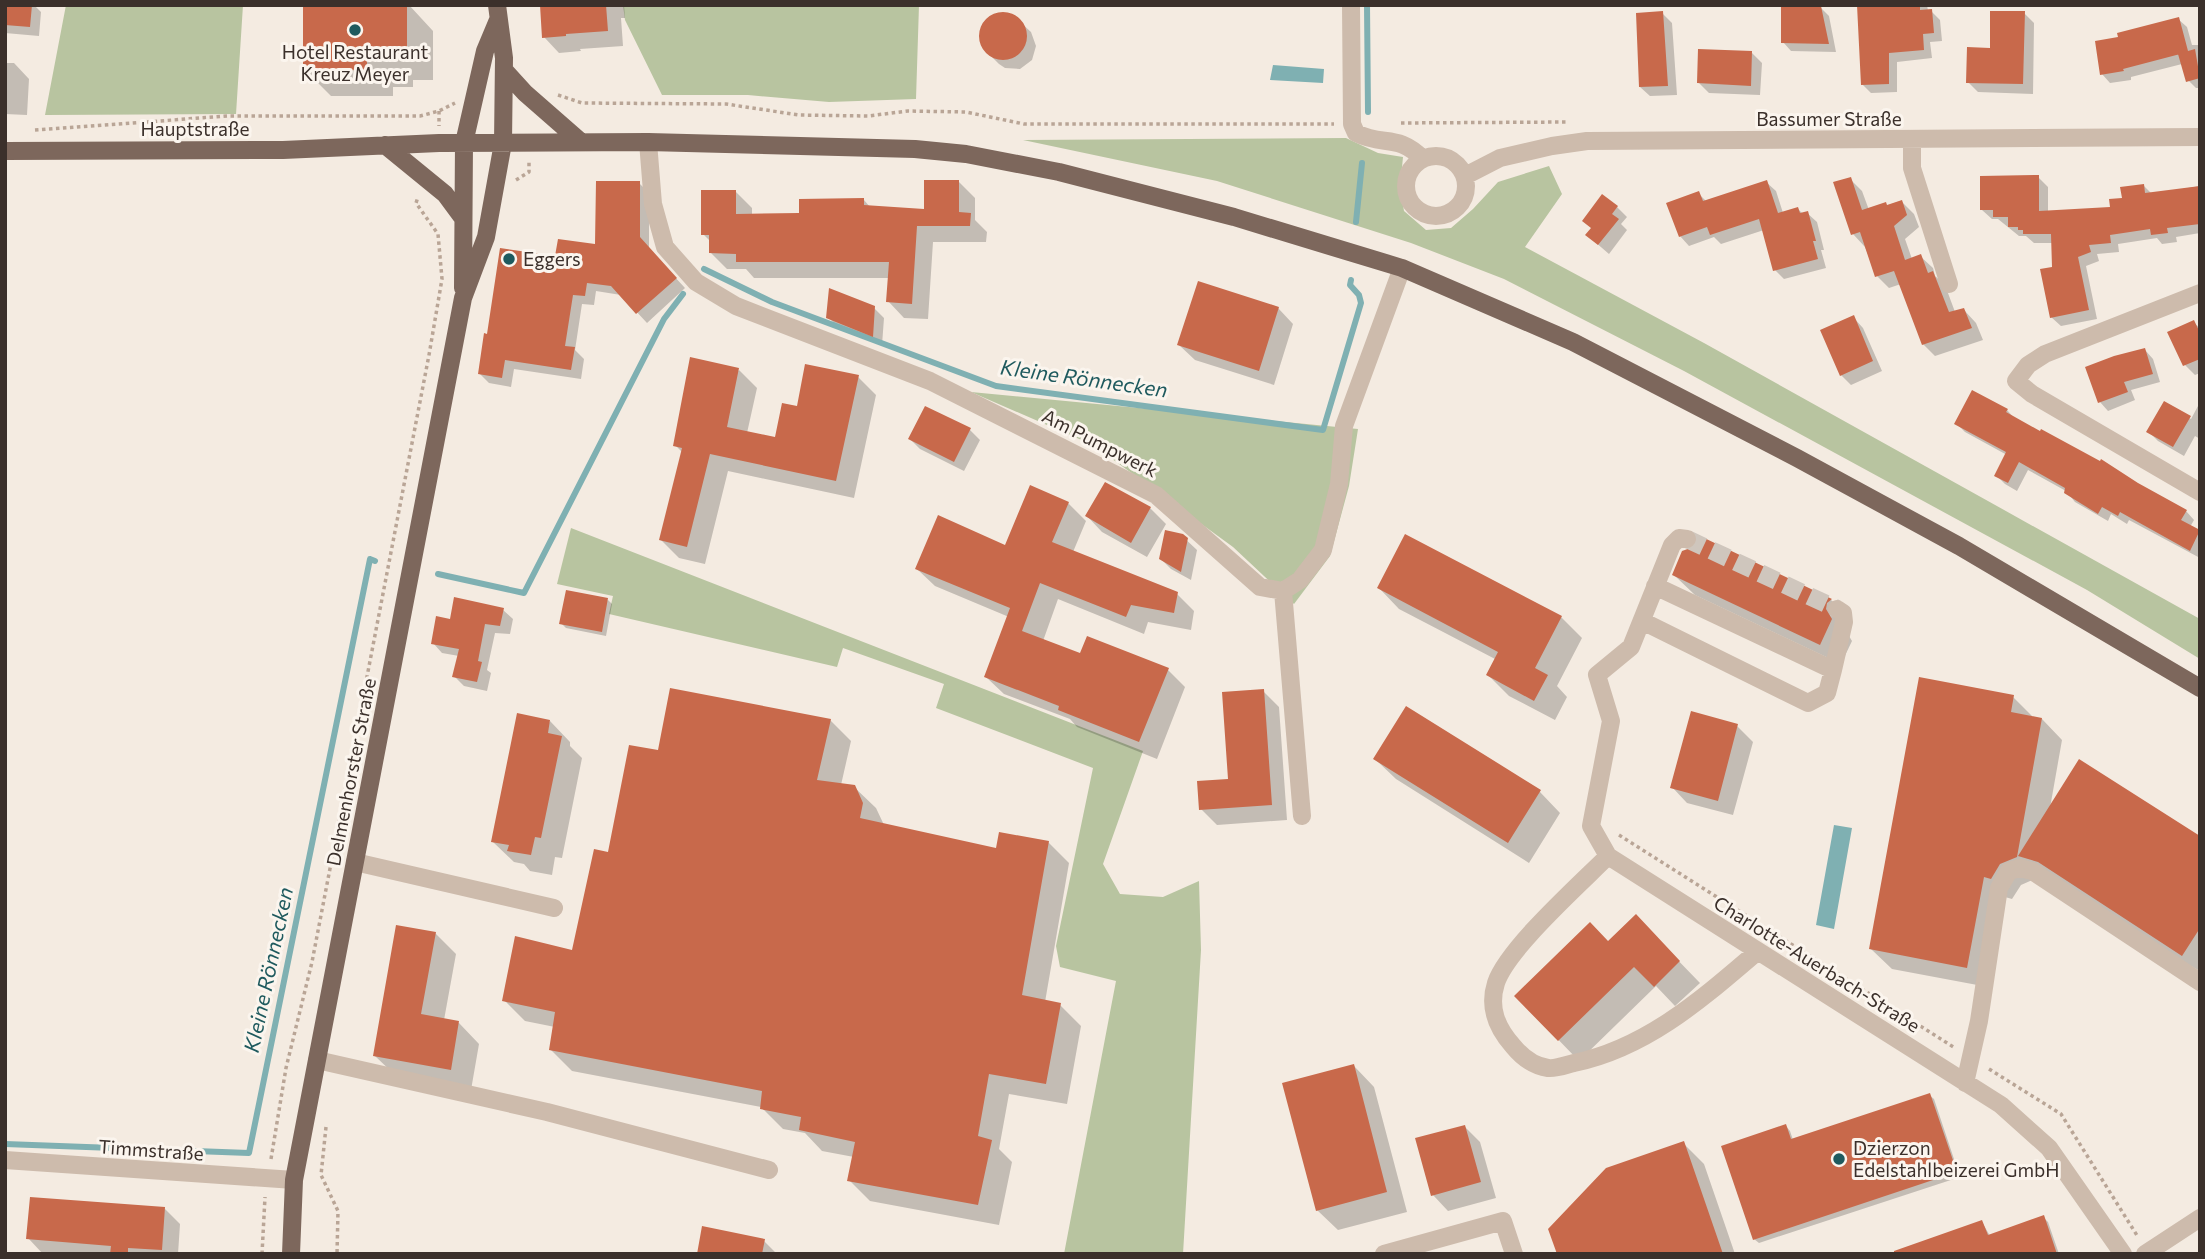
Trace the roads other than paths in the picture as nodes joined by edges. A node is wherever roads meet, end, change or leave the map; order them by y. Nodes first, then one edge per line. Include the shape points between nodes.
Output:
1 (1351, 5) edge
2 (498, 13) edge
3 (505, 71) junction
4 (2200, 137) edge
5 (1912, 140) junction
6 (581, 142) junction
7 (648, 142) junction
8 (464, 143) junction
9 (503, 143) junction
10 (384, 145) junction
11 (5, 151) edge
12 (1423, 159) junction
13 (1465, 176) junction
14 (462, 217) junction
15 (1402, 268) junction
16 (1948, 284) dead end
17 (2200, 293) edge
18 (463, 298) junction
19 (2200, 492) edge
20 (1687, 539) dead end
21 (1656, 586) junction
22 (1283, 590) junction
23 (1837, 609) dead end
24 (1642, 621) junction
25 (1833, 670) junction
26 (2200, 688) edge
27 (1302, 816) dead end
28 (1608, 856) junction
29 (355, 862) junction
30 (554, 908) dead end
31 (1758, 951) junction
32 (2200, 982) edge
33 (317, 1060) junction
34 (1965, 1083) junction
35 (5, 1160) edge
36 (769, 1170) dead end
37 (293, 1180) junction
38 (2200, 1218) edge
39 (291, 1254) edge
40 (1384, 1254) edge
41 (1514, 1254) edge
42 (2123, 1254) edge
43 (2145, 1254) edge

1 - 12 street via 1352,124 1356,133 1368,139 1401,142
2 - 3 main road, Delmenhorster Straße
2 - 8 main road, Delmenhorster Straße
3 - 6 main road
3 - 9 main road, Delmenhorster Straße
4 - 5 street, Bassumer Straße
5 - 13 street, Bassumer Straße via 1587,141 1500,158
5 - 16 street via 1912,167
6 - 7 main road, Hauptstraße
6 - 9 main road, Hauptstraße
7 - 15 main road, Hauptstraße via 966,154 1059,172 1234,217
7 - 22 street, Am Pumpwerk via 653,204 664,247 696,282 736,306 930,381 1156,495 1260,587
8 - 9 main road, Hauptstraße
8 - 10 main road, Hauptstraße
8 - 14 main road, Delmenhorster Straße
9 - 18 main road, Delmenhorster Straße via 486,237
10 - 11 main road, Hauptstraße
10 - 14 main road via 446,194
12 - 13 street via 1439,156 1451,160
12 - 13 street via 1410,172 1406,188 1410,200 1425,214 1453,211 1466,192
14 - 18 main road, Delmenhorster Straße
15 - 22 street via 1344,426 1339,484 1323,550 1300,580
15 - 26 main road, Hauptstraße via 1573,342 1809,464
17 - 19 street via 2045,354 2028,365 2016,381
18 - 29 main road, Delmenhorster Straße
20 - 21 street via 1679,538 1672,545
21 - 24 street
21 - 25 street
22 - 27 street
23 - 25 street via 1844,622
24 - 25 street via 1808,703 1827,693
24 - 28 street, Charlotte-Auerbach-Straße via 1632,647 1597,675 1611,721 1591,826
28 - 31 street, Charlotte-Auerbach-Straße
28 - 31 street via 1513,954 1496,982 1493,1003 1499,1031 1524,1059 1549,1068 1595,1059 1651,1034
29 - 30 street
29 - 33 main road, Delmenhorster Straße
31 - 34 street, Charlotte-Auerbach-Straße
32 - 34 street via 2032,871 2009,871 1999,887
33 - 36 street via 547,1112
33 - 37 main road, Delmenhorster Straße
34 - 42 street, Charlotte-Auerbach-Straße via 2001,1105 2049,1148
35 - 37 street, Timmstraße
37 - 39 main road, Delmenhorster Straße
38 - 43 street
40 - 41 street via 1503,1221

